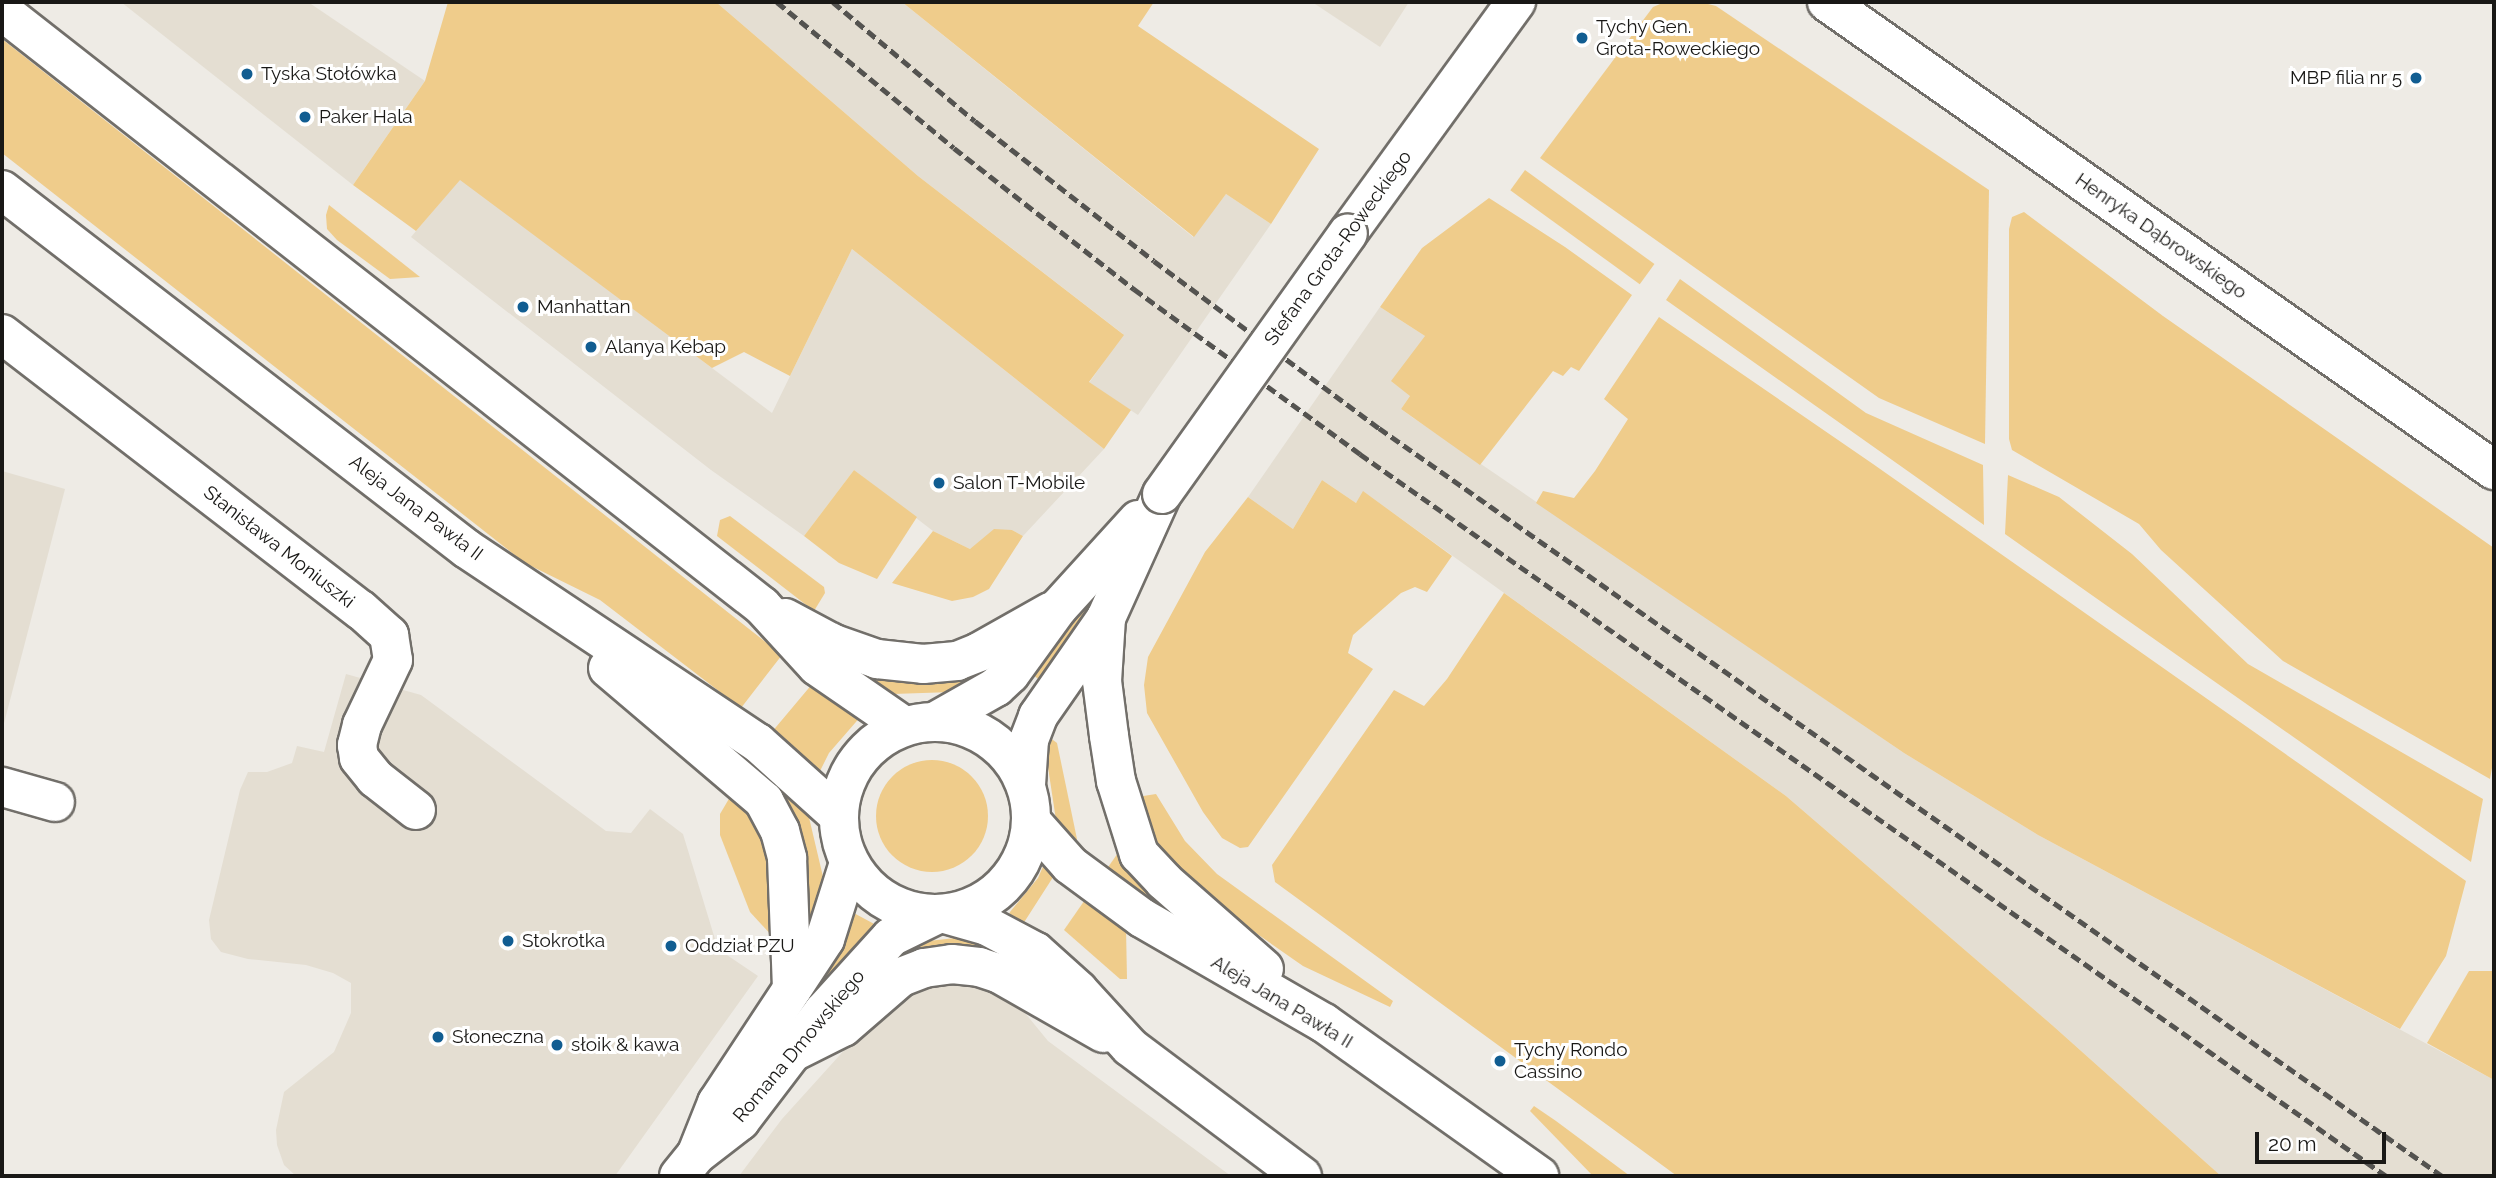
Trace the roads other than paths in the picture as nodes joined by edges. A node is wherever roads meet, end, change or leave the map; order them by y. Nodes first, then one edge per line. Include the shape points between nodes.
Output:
1 (1516, 2) edge
2 (1827, 2) edge
3 (2, 11) edge
4 (2, 190) edge
5 (2, 334) edge
6 (2494, 470) edge
7 (1161, 494) junction
8 (467, 549) junction
9 (762, 606) junction
10 (1058, 608) junction
11 (1106, 618) junction
12 (920, 723) junction
13 (1026, 785) junction
14 (2, 787) edge
15 (55, 802) dead end
16 (416, 810) dead end
17 (838, 815) junction
18 (1032, 822) junction
19 (849, 863) junction
20 (941, 914) junction
21 (792, 989) junction
22 (1324, 1024) junction
23 (1130, 1047) junction
24 (791, 1052) junction
25 (687, 1166) edge
26 (1302, 1176) edge
27 (1539, 1176) edge

1 - 7 street, Stefana Grota-Roweckiego, bridge
2 - 6 street, Henryka Dąbrowskiego
3 - 9 street
4 - 8 street, Aleja Jana Pawła II
5 - 16 street, Stanisława Moniuszki via 389,635 393,660 357,746 359,758 375,778
7 - 10 street, Stefana Grota-Roweckiego
7 - 11 street, Stefana Grota-Roweckiego
8 - 17 street, Aleja Jana Pawła II via 758,743
8 - 21 street via 764,801 780,831 787,858
9 - 10 street via 834,644 866,655 923,664 957,661 979,652
9 - 12 street via 817,666
10 - 12 street, Stefana Grota-Roweckiego via 996,687
11 - 13 street, Stefana Grota-Roweckiego via 1038,716 1030,740
11 - 22 street via 1102,681 1109,736 1122,802 1139,854
12 - 13 street via 965,726 991,739 1012,759
12 - 17 street via 878,740 857,760 844,786
13 - 18 street
14 - 15 street
17 - 19 street
18 - 20 street via 1024,856 1006,884 978,904
18 - 22 street, Aleja Jana Pawła II via 1070,864 1142,918
19 - 20 street via 865,885 885,901 909,911
19 - 21 street, Romana Dmowskiego via 825,939
20 - 23 street via 988,926 1037,952
20 - 24 street, Romana Dmowskiego via 891,937
21 - 25 street, Romana Dmowskiego via 717,1103
22 - 27 street, Aleja Jana Pawła II
23 - 24 street via 998,973 952,964 901,977 843,1027
23 - 26 street
24 - 25 street, Romana Dmowskiego via 740,1121

